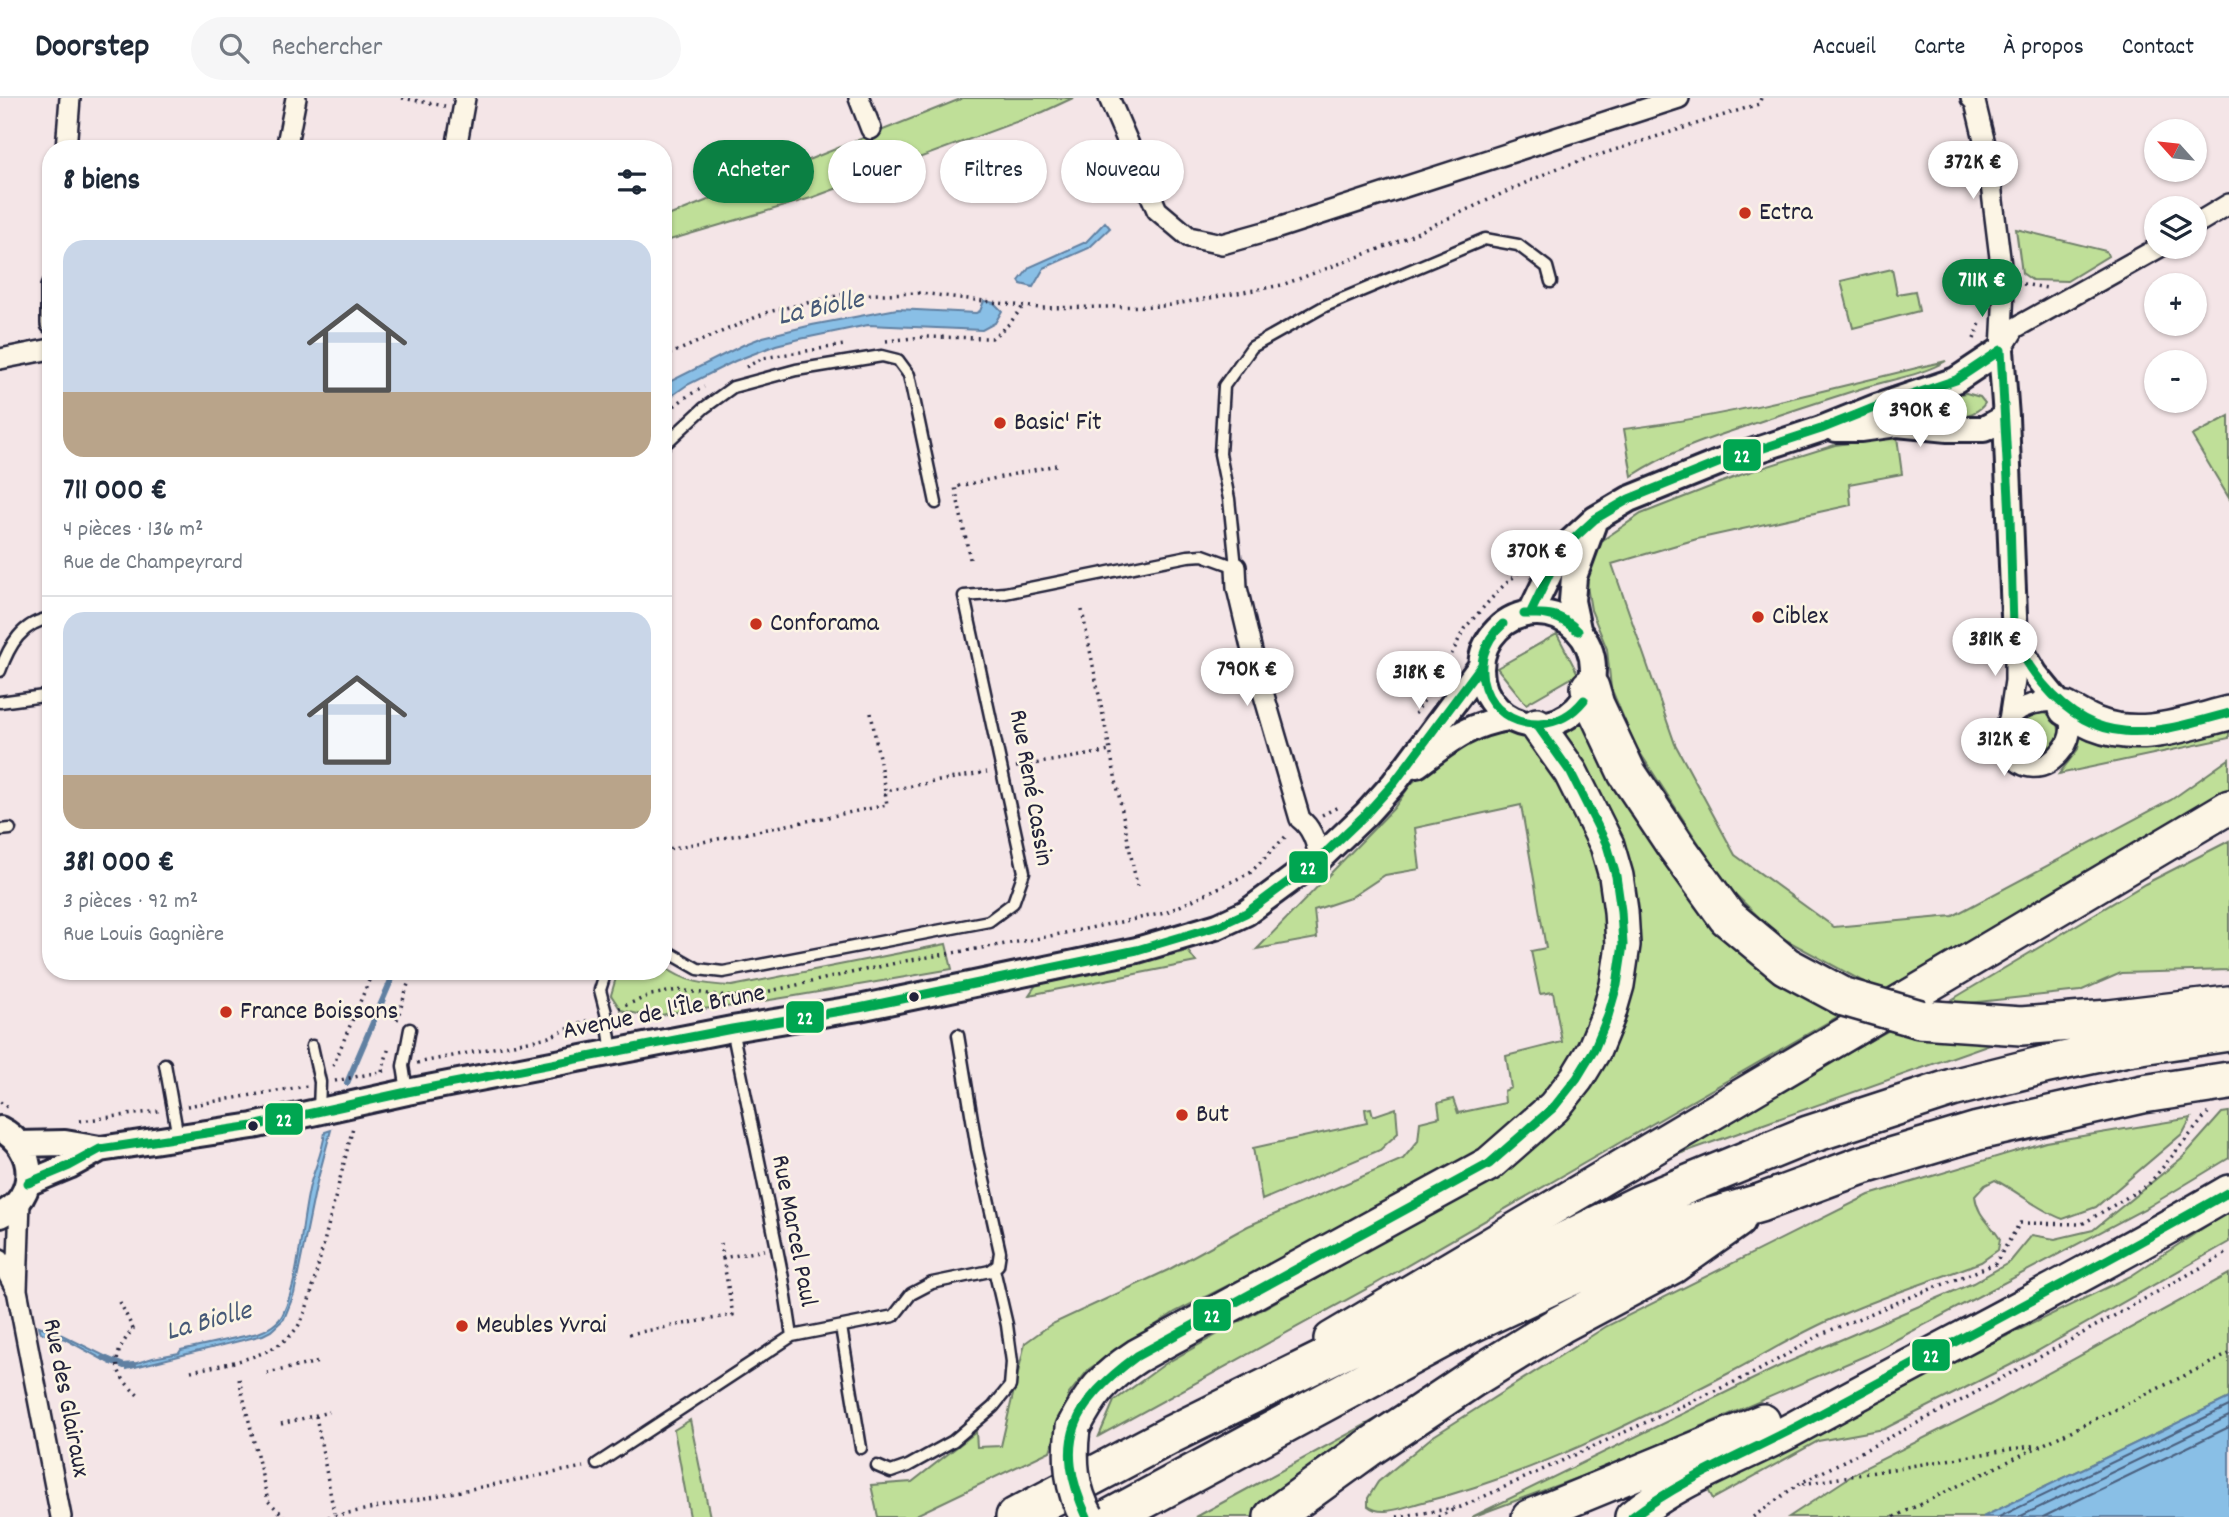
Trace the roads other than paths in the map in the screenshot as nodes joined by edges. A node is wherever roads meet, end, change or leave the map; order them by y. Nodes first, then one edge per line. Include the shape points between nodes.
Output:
1 (70, 98) edge
2 (296, 98) edge
3 (859, 98) edge
4 (1109, 98) edge
5 (1679, 98) edge
6 (1971, 98) edge
7 (464, 104) edge
8 (871, 129) dead end
9 (67, 140) edge
10 (288, 140) edge
11 (458, 140) edge
12 (2229, 204) edge
13 (2207, 217) edge
14 (2144, 256) edge
15 (1551, 282) dead end
16 (2003, 297) junction
17 (2040, 315) junction
18 (2001, 350) junction
19 (42, 351) edge
20 (0, 359) edge
21 (2006, 417) junction
22 (1821, 429) junction
23 (672, 438) edge
24 (936, 503) dead end
25 (1595, 521) junction
26 (1236, 567) junction
27 (1531, 612) junction
28 (42, 619) edge
29 (1578, 629) junction
30 (2015, 640) junction
31 (1481, 666) junction
32 (0, 671) edge
33 (1590, 688) junction
34 (42, 696) edge
35 (0, 702) edge
36 (2061, 705) junction
37 (2229, 713) edge
38 (2009, 720) junction
39 (1523, 722) junction
40 (1394, 783) junction
41 (2229, 807) edge
42 (1319, 859) junction
43 (672, 954) edge
44 (603, 980) edge
45 (2229, 1005) edge
46 (410, 1029) dead end
47 (732, 1029) junction
48 (2229, 1032) edge
49 (958, 1035) dead end
50 (312, 1046) dead end
51 (612, 1052) junction
52 (165, 1064) dead end
53 (2229, 1081) edge
54 (407, 1092) junction
55 (319, 1111) junction
56 (11, 1128) edge
57 (179, 1138) junction
58 (100, 1149) junction
59 (2229, 1192) edge
60 (16, 1200) edge
61 (1760, 1203) junction
62 (0, 1259) edge
63 (993, 1269) junction
64 (17, 1290) junction
65 (841, 1327) junction
66 (792, 1336) junction
67 (1937, 1350) junction
68 (1172, 1434) junction
69 (860, 1448) dead end
70 (597, 1464) road end
71 (877, 1466) dead end
72 (61, 1517) edge
73 (1015, 1517) edge
74 (1087, 1517) edge
75 (1112, 1517) edge
76 (1273, 1517) edge
77 (1529, 1517) edge
78 (1632, 1517) edge

1 - 9 street
2 - 10 street
3 - 8 street
4 - 5 street via 1157,211 1189,237 1223,244
6 - 16 street via 1987,152
7 - 11 street
12 - 13 street
14 - 17 street
15 - 26 lane via 1546,267 1518,245 1485,239 1325,306 1252,347 1224,386 1220,454
16 - 17 street
16 - 18 street
17 - 18 street via 2015,328
18 - 21 street
18 - 22 street via 1955,380
19 - 20 street
21 - 22 street via 1984,429 1897,424
21 - 30 street
22 - 25 street via 1641,493
23 - 24 lane via 733,387 796,370 882,356 898,360 909,375
25 - 27 street via 1569,543
25 - 29 street via 1574,577 1572,601
26 - 42 street via 1256,668 1300,819 1314,820
26 - 43 lane, Rue René Cassin via 1203,555 1188,556 1005,593 964,596 1024,872 1013,903 989,920 723,972 698,969
27 - 29 street via 1548,613
27 - 31 street via 1502,624 1491,636
28 - 32 lane via 24,629
29 - 33 street via 1593,657
30 - 36 street
30 - 38 street
31 - 39 street via 1482,682 1497,709
31 - 40 street, Avenue de l'Île Brune
33 - 39 street via 1582,703 1554,723
33 - 45 highway, bridge via 1627,773 1727,917 1786,965 1844,997 1920,1019 2021,1026
34 - 35 lane
36 - 37 highway via 2100,726 2142,733
36 - 38 street via 2028,705
36 - 38 street via 2071,722 2070,736 2055,758 2036,767 2010,757 2005,742
39 - 40 street, Avenue de l'Île Brune via 1489,721 1458,734
39 - 74 highway, bridge via 1571,773 1607,845 1616,876 1623,945 1617,985 1594,1051 1554,1107 1489,1164 1137,1356 1100,1384 1073,1428 1070,1467
40 - 42 street, Avenue de l'Île Brune
41 - 68 highway
42 - 47 street, Avenue de l'Île Brune via 1246,914 1138,950 859,1008
44 - 51 lane via 600,990
46 - 54 lane via 403,1066
47 - 51 street, Avenue de l'Île Brune
47 - 66 lane, Rue Marcel Paul
48 - 68 highway via 2044,1065 1952,1088 1808,1135 1640,1204
49 - 63 lane via 1000,1252
50 - 55 lane via 324,1082
51 - 54 street, Avenue de l'Île Brune
52 - 57 lane
53 - 61 highway via 2143,1094 1978,1131 1860,1166
54 - 55 street, Avenue de l'Île Brune
55 - 57 street, Avenue de l'Île Brune
56 - 58 street, Avenue de l'Île Brune
56 - 60 street via 29,1169
57 - 58 street, Avenue de l'Île Brune
58 - 60 street, Avenue de l'Île Brune
59 - 67 highway
60 - 64 street, Rue des Glairaux
61 - 75 highway via 1677,1227 1469,1324
61 - 76 highway via 1672,1265 1560,1324 1473,1378
62 - 64 street, Rue des Glairaux
63 - 65 lane via 932,1283 911,1294 894,1315
63 - 71 lane via 1007,1325 1010,1386 953,1441 891,1472
64 - 72 street, Rue des Glairaux
65 - 66 lane
65 - 69 lane
66 - 70 lane, Rue Marcel Paul
67 - 77 highway
67 - 78 highway via 1781,1436 1676,1486
68 - 73 highway

